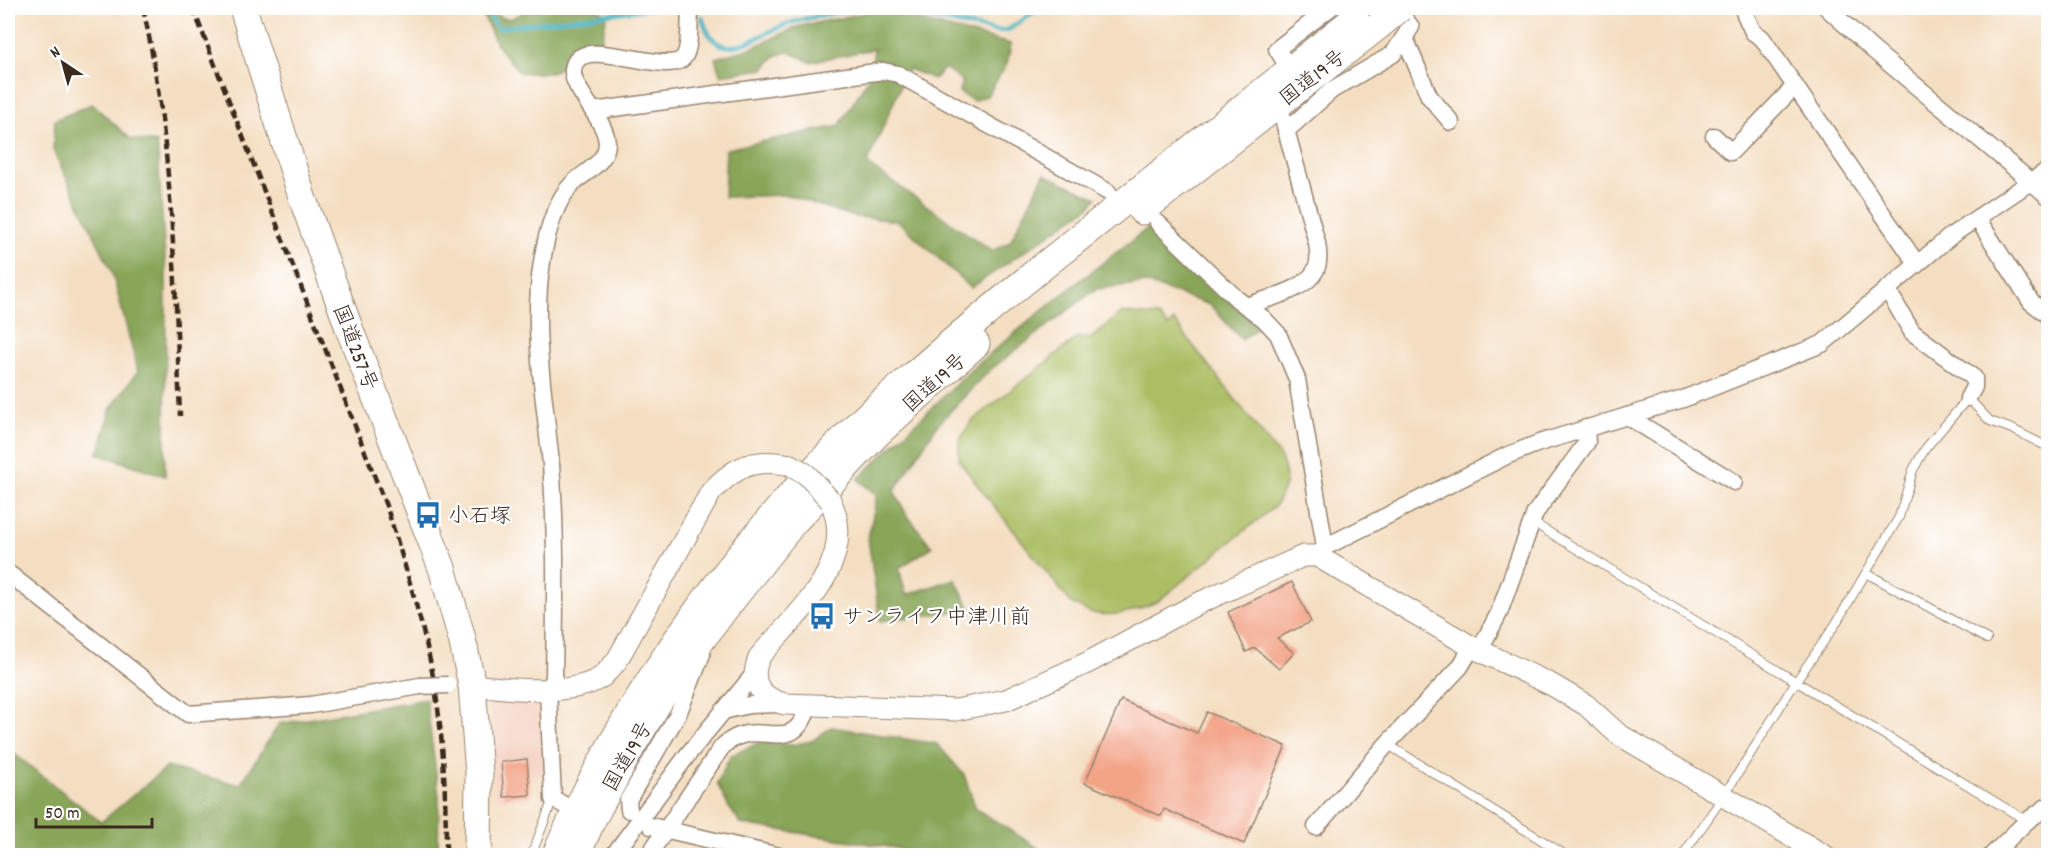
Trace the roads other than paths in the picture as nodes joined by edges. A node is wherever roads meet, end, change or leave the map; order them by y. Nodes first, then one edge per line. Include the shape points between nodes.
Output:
1 (243, 8) edge
2 (690, 8) edge
3 (1330, 8) edge
4 (1398, 8) edge
5 (1747, 8) edge
6 (1827, 8) edge
7 (1370, 15) edge
8 (1405, 38) junction
9 (1290, 69) junction
10 (1795, 86) junction
11 (1279, 104) junction
12 (593, 111) junction
13 (1451, 122) dead end
14 (1286, 131) junction
15 (1714, 136) dead end
16 (2049, 170) edge
17 (2031, 182) junction
18 (1108, 192) dead end
19 (2049, 196) edge
20 (1977, 218) junction
21 (1158, 223) dead end
22 (1917, 264) junction
23 (1887, 289) junction
24 (1246, 306) junction
25 (2049, 315) edge
26 (1968, 398) junction
27 (1627, 416) junction
28 (1586, 428) junction
29 (2049, 447) edge
30 (1734, 482) dead end
31 (1532, 522) junction
32 (1321, 551) junction
33 (8, 573) edge
34 (1866, 573) junction
35 (724, 610) junction
36 (1987, 639) dead end
37 (1475, 649) junction
38 (754, 674) junction
39 (1795, 682) junction
40 (460, 685) junction
41 (548, 690) junction
42 (785, 704) junction
43 (809, 705) junction
44 (723, 711) junction
45 (1387, 744) junction
46 (1723, 797) junction
47 (564, 805) junction
48 (2049, 806) edge
49 (629, 810) dead end
50 (2027, 821) junction
51 (1316, 827) dead end
52 (658, 829) junction
53 (478, 855) edge
54 (531, 855) edge
55 (555, 855) edge
56 (576, 855) edge
57 (613, 855) edge
58 (648, 855) edge
59 (779, 855) edge
60 (1567, 855) edge
61 (1682, 855) edge
62 (1825, 855) edge
63 (1991, 855) edge

1 - 40 highway, 国道257号 via 302,197 442,568 462,639
2 - 12 street via 686,54 682,59 666,63 595,54 578,59 572,71 574,81
3 - 9 street via 1277,49
4 - 7 highway, 国道19号, bridge
4 - 8 street via 1411,27
5 - 10 street via 1744,12 1753,32 1762,38
6 - 17 street
7 - 9 highway, 国道19号
7 - 11 highway, 国道19号
8 - 13 street via 1429,96
8 - 14 street via 1393,54 1332,90
9 - 47 highway, 国道19号 via 970,326 860,422 776,511 705,599 613,740
10 - 15 street via 1731,152
10 - 22 street
11 - 14 street
11 - 35 highway, 国道19号 via 985,337 877,434 793,523
12 - 18 street via 883,71 898,74
12 - 41 street via 604,131 605,154 563,196 541,263 538,325 556,530 554,678
14 - 24 street via 1317,243 1318,263 1305,284
16 - 17 street
17 - 19 street
17 - 20 street
20 - 22 street
20 - 25 street via 2031,302
21 - 24 street
22 - 23 street
23 - 26 street via 1912,332 1974,378
23 - 27 street via 1822,344 1683,399
24 - 32 street via 1278,334 1297,379
26 - 29 lane via 1989,421
26 - 34 lane via 1925,449 1913,470 1899,517
27 - 28 street
27 - 30 street
28 - 31 street via 1587,442
28 - 32 street via 1506,456
31 - 37 street via 1499,613
31 - 39 lane
32 - 37 street
32 - 43 street via 1197,604 1087,663 1006,700 956,710
33 - 40 street, bridge via 188,714 311,705 420,686
34 - 36 lane
34 - 39 lane
35 - 49 street via 678,714 628,800
35 - 56 highway, 国道19号 via 675,675 632,746
37 - 45 street
37 - 46 street via 1586,705 1618,734
38 - 41 street, bridge via 760,656 825,579 838,540 838,523 830,500 806,474 792,465 776,462 739,468 711,492 616,662 602,676 582,685
38 - 42 street via 767,697
38 - 44 street
39 - 46 lane
39 - 50 lane
40 - 41 street
40 - 53 highway, 国道257号 via 479,772
41 - 47 street
42 - 43 street
42 - 44 street via 749,705
43 - 52 street via 802,723 790,733 745,733 729,740
44 - 57 street
45 - 51 street
45 - 60 lane
46 - 61 lane
46 - 62 street
47 - 54 lane
47 - 55 highway, 国道19号
48 - 50 street
50 - 63 street
52 - 58 street
52 - 59 street

